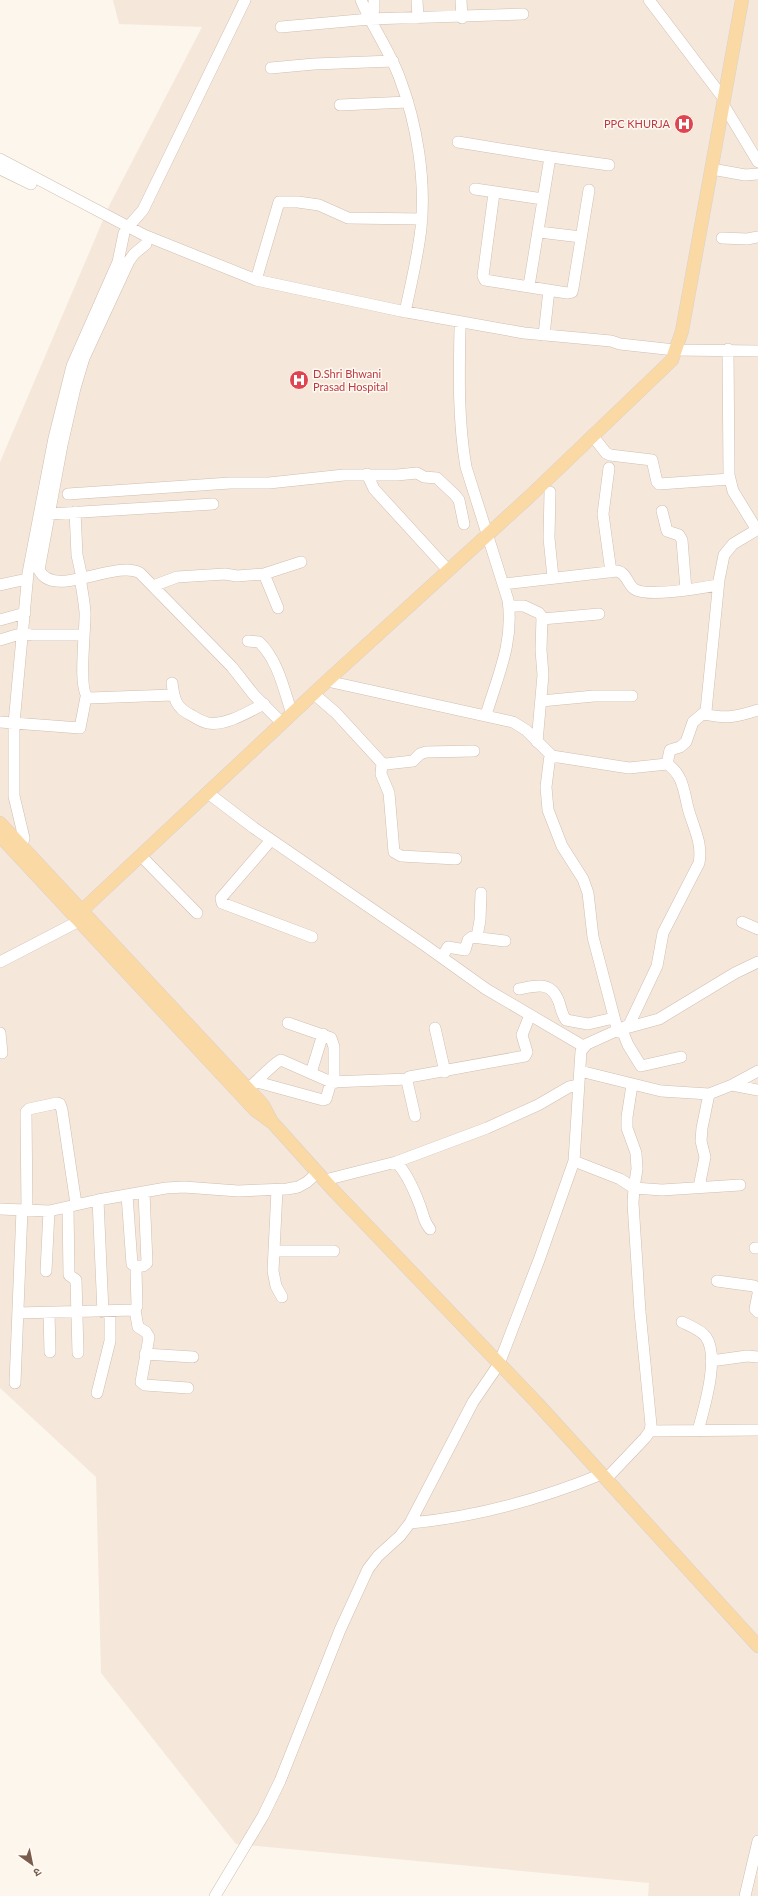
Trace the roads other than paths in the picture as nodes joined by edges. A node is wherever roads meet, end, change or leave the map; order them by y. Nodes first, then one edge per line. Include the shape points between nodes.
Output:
1 (245, 0) edge
2 (361, 0) edge
3 (374, 0) edge
4 (417, 0) edge
5 (461, 0) edge
6 (649, 0) edge
7 (742, 0) edge
8 (523, 14) dead end
9 (369, 18) junction
10 (418, 18) junction
11 (462, 18) junction
12 (281, 27) dead end
13 (393, 61) junction
14 (271, 68) dead end
15 (408, 102) junction
16 (724, 102) junction
17 (340, 105) dead end
18 (458, 142) dead end
19 (550, 157) junction
20 (0, 159) edge
21 (758, 162) edge
22 (609, 165) dead end
23 (712, 168) junction
24 (0, 169) edge
25 (758, 174) edge
26 (475, 189) dead end
27 (589, 190) dead end
28 (494, 193) junction
29 (543, 199) junction
30 (422, 219) junction
31 (539, 232) junction
32 (135, 235) junction
33 (581, 237) junction
34 (758, 237) edge
35 (722, 238) dead end
36 (256, 280) junction
37 (529, 286) junction
38 (549, 290) junction
39 (405, 312) junction
40 (460, 328) junction
41 (544, 335) junction
42 (620, 344) junction
43 (675, 350) junction
44 (728, 350) junction
45 (758, 351) edge
46 (592, 435) junction
47 (609, 468) dead end
48 (367, 474) junction
49 (730, 479) junction
50 (550, 492) dead end
51 (68, 494) dead end
52 (213, 504) dead end
53 (662, 511) dead end
54 (75, 512) junction
55 (49, 514) junction
56 (464, 524) dead end
57 (757, 530) edge
58 (488, 535) junction
59 (301, 562) dead end
60 (448, 570) junction
61 (611, 572) junction
62 (264, 574) junction
63 (32, 575) junction
64 (81, 578) junction
65 (553, 578) junction
66 (503, 584) junction
67 (0, 585) edge
68 (718, 585) junction
69 (153, 586) junction
70 (686, 590) junction
71 (509, 606) junction
72 (278, 608) dead end
73 (25, 613) junction
74 (599, 614) dead end
75 (542, 619) junction
76 (0, 620) edge
77 (25, 633) junction
78 (83, 635) junction
79 (0, 640) edge
80 (248, 640) dead end
81 (327, 681) junction
82 (172, 683) dead end
83 (314, 694) junction
84 (173, 695) junction
85 (86, 696) junction
86 (632, 696) dead end
87 (541, 701) junction
88 (264, 704) junction
89 (758, 710) edge
90 (292, 714) junction
91 (704, 714) junction
92 (486, 715) junction
93 (0, 722) edge
94 (17, 723) junction
95 (282, 723) junction
96 (537, 742) junction
97 (474, 751) dead end
98 (550, 755) junction
99 (382, 762) junction
100 (667, 764) junction
101 (208, 793) junction
102 (0, 823) edge
103 (271, 840) junction
104 (2, 842) edge
105 (21, 852) junction
106 (141, 856) junction
107 (456, 859) dead end
108 (481, 893) dead end
109 (198, 913) dead end
110 (79, 916) junction
111 (742, 922) dead end
112 (758, 929) edge
113 (312, 937) dead end
114 (477, 937) junction
115 (505, 941) dead end
116 (442, 957) junction
117 (0, 962) edge
118 (758, 962) edge
119 (519, 990) dead end
120 (530, 1015) junction
121 (614, 1018) junction
122 (288, 1023) dead end
123 (435, 1028) dead end
124 (622, 1030) junction
125 (0, 1033) edge
126 (323, 1034) junction
127 (584, 1046) junction
128 (2, 1053) dead end
129 (681, 1057) dead end
130 (758, 1071) edge
131 (445, 1072) junction
132 (580, 1072) junction
133 (311, 1073) junction
134 (408, 1079) junction
135 (332, 1082) junction
136 (252, 1085) junction
137 (579, 1085) junction
138 (632, 1085) junction
139 (732, 1085) junction
140 (758, 1090) edge
141 (709, 1094) junction
142 (415, 1116) dead end
143 (272, 1122) junction
144 (574, 1161) junction
145 (396, 1162) junction
146 (321, 1176) junction
147 (740, 1185) dead end
148 (699, 1187) junction
149 (634, 1188) junction
150 (277, 1190) junction
151 (144, 1192) junction
152 (127, 1195) junction
153 (98, 1200) junction
154 (72, 1205) junction
155 (1, 1209) edge
156 (24, 1210) junction
157 (49, 1211) junction
158 (430, 1229) dead end
159 (274, 1251) junction
160 (334, 1251) dead end
161 (137, 1267) junction
162 (46, 1271) dead end
163 (717, 1281) dead end
164 (758, 1290) edge
165 (758, 1294) edge
166 (282, 1297) dead end
167 (135, 1310) junction
168 (76, 1312) junction
169 (107, 1312) junction
170 (758, 1312) edge
171 (18, 1313) junction
172 (49, 1313) junction
173 (682, 1322) dead end
174 (50, 1352) dead end
175 (78, 1353) dead end
176 (145, 1354) junction
177 (193, 1357) dead end
178 (758, 1357) edge
179 (710, 1361) junction
180 (500, 1364) junction
181 (15, 1383) dead end
182 (188, 1388) dead end
183 (97, 1394) dead end
184 (650, 1430) junction
185 (758, 1430) edge
186 (698, 1431) junction
187 (604, 1477) junction
188 (410, 1523) junction
189 (758, 1646) edge
190 (758, 1841) edge
191 (215, 1896) edge
192 (745, 1896) edge

1 - 32 street via 143,210
2 - 9 street
3 - 9 street via 374,10
4 - 10 street
5 - 11 street
6 - 16 street
7 - 16 main road
8 - 11 street
9 - 10 street
9 - 12 street
9 - 13 street
10 - 11 street
13 - 14 street via 321,63
13 - 15 street
15 - 17 street
15 - 30 street via 418,149
16 - 21 street
16 - 23 main road
18 - 19 street
19 - 22 street
19 - 29 street
20 - 32 street
23 - 25 street via 745,175
23 - 43 main road via 682,331
24 - 32 street
26 - 28 street
27 - 33 street
28 - 29 street
28 - 37 street via 483,278 488,282
29 - 31 street
30 - 36 street via 348,218 319,205 280,202
30 - 39 street
31 - 33 street
31 - 37 street
32 - 36 street
32 - 40 street via 243,283 277,293
32 - 55 street via 134,254 84,358 62,445
32 - 63 street via 118,262 72,366 54,438
33 - 38 street via 572,292
34 - 35 street
36 - 39 street
37 - 38 street
38 - 41 street
39 - 41 street
40 - 42 street via 524,340 609,348
40 - 58 street via 458,394 462,445 466,467
41 - 42 street via 611,340
42 - 43 street
43 - 44 street
43 - 46 main road via 672,360
44 - 45 street
44 - 49 street
46 - 49 street via 610,455 652,460 659,484
46 - 58 main road
47 - 61 street via 603,514
48 - 51 street via 269,483 230,483
48 - 56 street via 417,473 424,477 437,478 459,500
48 - 60 street via 374,489
49 - 57 street via 733,491
50 - 65 street via 549,538
52 - 54 street
53 - 70 street via 667,531 679,535 682,540
54 - 55 street
54 - 64 street
55 - 63 street via 39,565
57 - 68 street via 726,551
58 - 60 main road
58 - 66 street
59 - 62 street
60 - 81 main road
61 - 65 street
61 - 70 street via 621,572 632,587 639,591
62 - 69 street via 177,577
62 - 72 street
63 - 64 street via 60,582
63 - 67 street
63 - 73 street
64 - 69 street via 131,570 140,573
64 - 78 street via 85,613
65 - 66 street
66 - 71 street
68 - 70 street
68 - 91 street via 708,703
69 - 88 street
71 - 75 street via 526,607 539,613
71 - 92 street via 510,631 506,651
73 - 76 street
73 - 77 street
74 - 75 street
75 - 87 street
77 - 78 street
77 - 79 street
77 - 94 street
78 - 85 street via 83,691
80 - 90 street via 259,642 268,653 279,675
81 - 83 main road
81 - 92 street
82 - 84 street
83 - 90 main road
83 - 99 street via 336,713
84 - 85 street via 115,698
84 - 88 street via 175,702 186,713 208,723 235,718
85 - 94 street via 80,728
86 - 87 street via 594,696
87 - 96 street
88 - 95 street
89 - 91 street via 732,718
90 - 95 main road
91 - 100 street via 693,722 686,742 670,750
92 - 96 street via 519,725
93 - 94 street
94 - 105 street via 14,796 24,838
95 - 101 main road
96 - 98 street
97 - 99 street via 426,752 413,761 386,764
98 - 100 street via 629,768
98 - 121 street via 546,787 548,810 562,846 583,879 588,893 593,937
99 - 107 street via 381,774 389,793 394,852 401,856
100 - 124 street via 681,781 699,839 699,863 663,933 657,966 629,1025
101 - 103 street
101 - 106 main road
102 - 105 main road
103 - 113 street via 221,898 222,903
103 - 116 street
104 - 105 main road
105 - 110 main road
106 - 109 street
106 - 110 main road
108 - 114 street
110 - 117 street
110 - 136 main road
110 - 143 main road via 255,1110
111 - 112 street
114 - 115 street
114 - 116 street via 470,938 465,950 448,947
116 - 120 street via 486,989
118 - 124 street via 659,1019
119 - 121 street via 546,986 558,1000 566,1020 588,1024
120 - 127 street
120 - 131 street via 522,1035 527,1052 525,1056
121 - 124 street
122 - 126 street
123 - 131 street
124 - 127 street
124 - 129 street via 641,1066
125 - 128 street
126 - 133 street
126 - 135 street via 331,1038 334,1045
127 - 132 street via 581,1051
130 - 139 street
131 - 134 street
132 - 137 street
132 - 138 street
133 - 135 street
133 - 136 street via 279,1061
134 - 135 street
134 - 142 street
135 - 136 street via 324,1100
136 - 143 main road
137 - 144 street
137 - 145 street via 569,1087 538,1105 487,1128
138 - 141 street via 661,1091
138 - 149 street via 627,1128 636,1153
139 - 140 street
139 - 141 street
141 - 148 street via 702,1128 701,1141 705,1157
143 - 146 main road
144 - 149 street via 620,1179
144 - 180 street
145 - 146 street
145 - 158 street via 412,1188 424,1221
146 - 150 street via 298,1187
146 - 180 main road
147 - 148 street
148 - 149 street via 662,1190
149 - 184 street via 632,1195
150 - 151 street via 238,1191 184,1187
150 - 159 street
151 - 152 street
151 - 161 street via 147,1263
152 - 153 street
152 - 161 street via 132,1264
153 - 154 street
153 - 169 street
154 - 156 street via 62,1110 57,1103 29,1109 26,1112
154 - 157 street
154 - 168 street via 69,1275 76,1280
155 - 156 street
156 - 157 street
156 - 171 street
157 - 162 street
159 - 160 street
159 - 166 street via 273,1279
161 - 167 street
163 - 164 street via 754,1286
165 - 170 street via 755,1309
167 - 169 street
167 - 176 street via 138,1327 148,1333
168 - 169 street
168 - 172 street
168 - 175 street
169 - 183 street via 110,1341
171 - 172 street
171 - 181 street
172 - 174 street
173 - 179 street via 699,1330 705,1336 709,1343
176 - 177 street
176 - 182 street via 140,1380 143,1384
178 - 179 street
179 - 186 street via 709,1389
180 - 187 main road
180 - 188 street via 470,1408
184 - 186 street
184 - 187 street via 635,1450
185 - 186 street
187 - 188 street via 489,1511 463,1517
187 - 189 main road
188 - 191 street via 368,1569 340,1630 280,1781 263,1816
190 - 192 street

